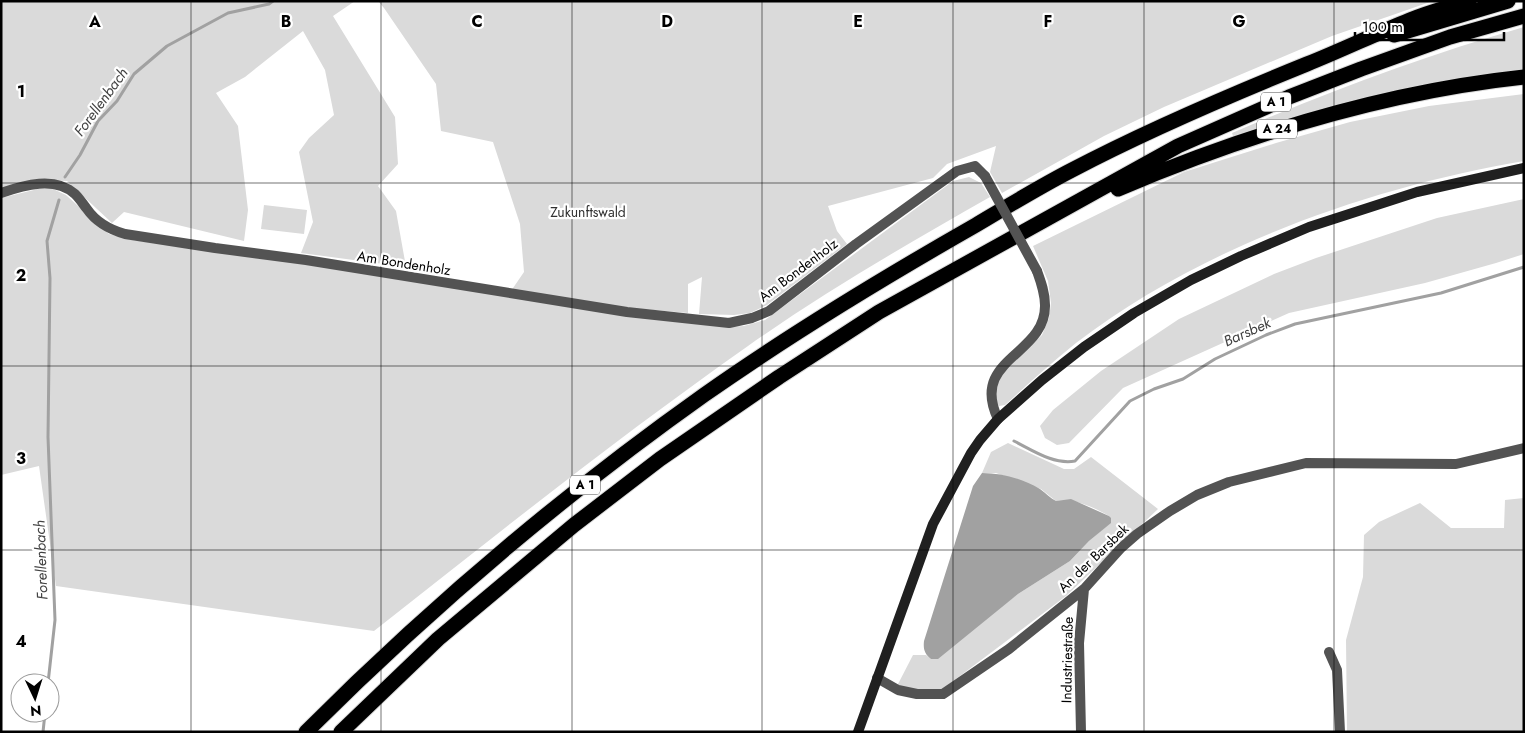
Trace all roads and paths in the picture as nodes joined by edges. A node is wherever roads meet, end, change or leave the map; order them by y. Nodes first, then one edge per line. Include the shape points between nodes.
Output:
1 (1469, 1) edge
2 (1508, 1) edge
3 (1524, 16) edge
4 (1351, 47) junction
5 (1524, 77) edge
6 (1524, 168) edge
7 (1, 193) edge
8 (1042, 220) junction
9 (998, 419) junction
10 (1524, 448) edge
11 (1084, 589) junction
12 (1330, 652) dead end
13 (877, 678) junction
14 (306, 732) edge
15 (341, 732) edge
16 (858, 732) edge
17 (1080, 732) edge
18 (1340, 732) edge

1 - 4 highway, A 1 via 1411,20
2 - 4 highway, A 1
3 - 8 highway, A 1 via 1450,37 1289,97 1178,146
4 - 14 highway, A 1 via 1249,88 1072,170 891,273 818,319 704,395 551,512 462,586
5 - 8 highway, A 24 via 1350,108 1277,128 1169,167
6 - 9 main road via 1417,192 1365,208 1309,227 1190,280 1084,347
7 - 9 street, Am Bondenholz, bridge via 38,184 55,184 74,193 106,226 126,234 627,312 729,322 769,311 957,171 975,166 986,176 1037,271 1043,286 1045,306 1037,331 999,370 992,385 992,408
8 - 15 highway, A 1 via 880,312 660,459 574,525 459,621
9 - 13 main road via 971,453 933,524
10 - 11 street, An der Barsbek via 1456,464 1306,463 1230,482 1197,495 1137,534
11 - 13 street, An der Barsbek via 1009,649 943,694 898,690
11 - 17 street, Industriestraße via 1079,643
12 - 18 street via 1337,670
13 - 16 main road

